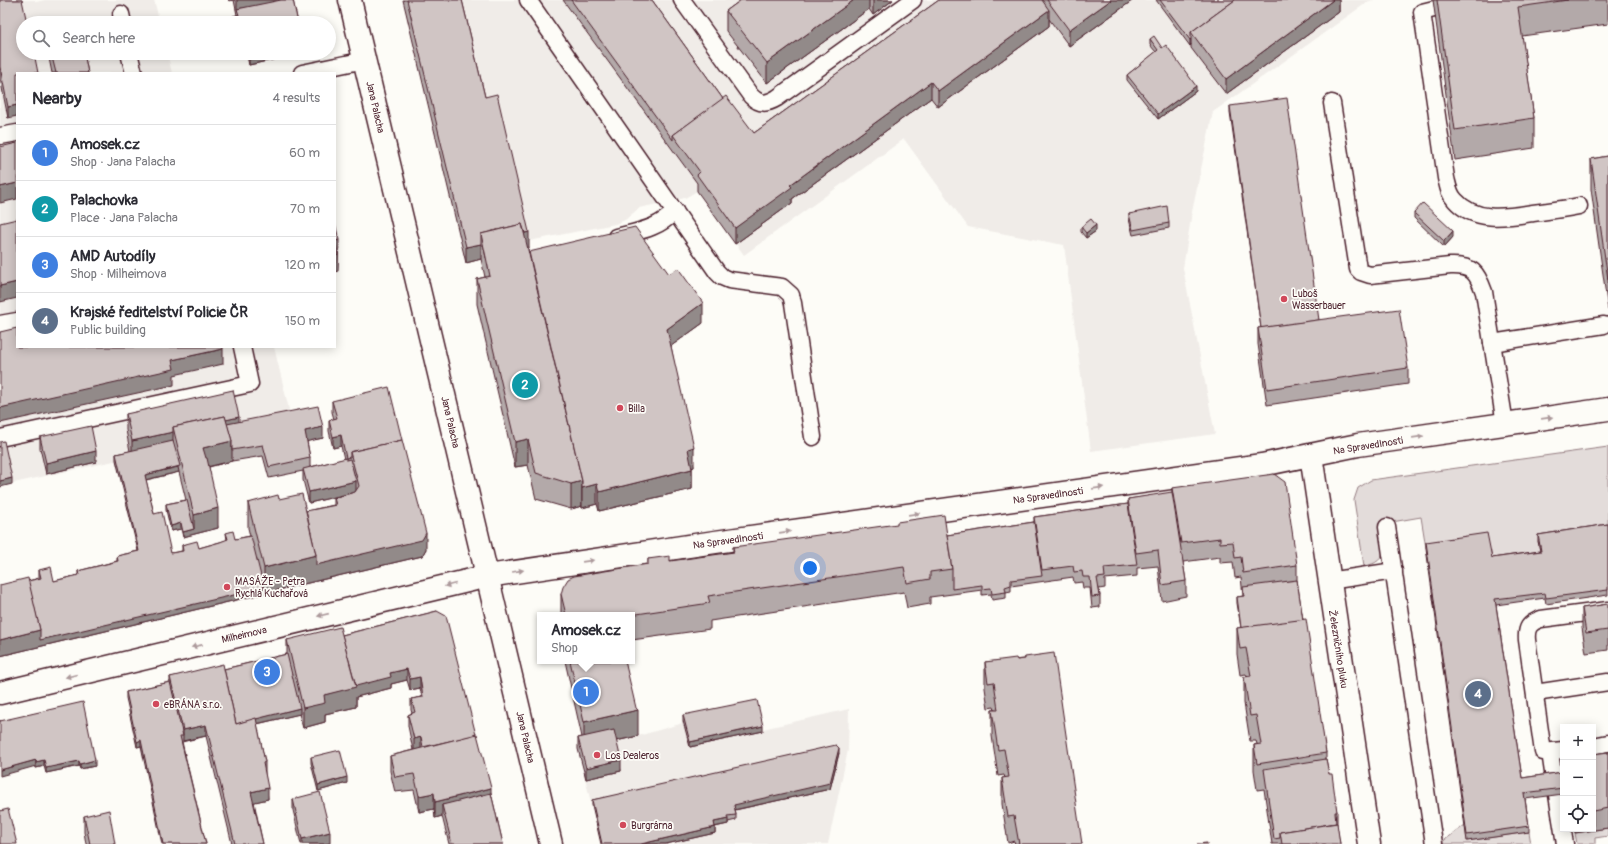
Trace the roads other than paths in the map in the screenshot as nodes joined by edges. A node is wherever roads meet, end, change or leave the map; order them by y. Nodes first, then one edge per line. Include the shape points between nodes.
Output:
1 (350, 0) edge
2 (528, 0) edge
3 (682, 0) edge
4 (912, 0) edge
5 (1425, 7) edge
6 (131, 60) edge
7 (365, 60) junction
8 (134, 72) edge
9 (307, 72) edge
10 (1332, 103) dead end
11 (16, 133) edge
12 (0, 136) edge
13 (1579, 206) dead end
14 (675, 211) junction
15 (600, 240) edge
16 (16, 321) edge
17 (0, 324) edge
18 (1604, 325) dead end
19 (1492, 343) junction
20 (242, 348) edge
21 (1608, 409) edge
22 (1505, 424) junction
23 (0, 438) edge
24 (813, 438) dead end
25 (1311, 455) junction
26 (1387, 527) dead end
27 (1394, 571) junction
28 (488, 576) junction
29 (1329, 581) junction
30 (1608, 610) edge
31 (1608, 682) edge
32 (0, 693) edge
33 (1535, 693) junction
34 (1608, 744) edge
35 (1596, 746) edge
36 (1556, 751) edge
37 (551, 844) edge
38 (1369, 844) edge
39 (1434, 844) edge
40 (1565, 844) edge

1 - 7 street, Jana Palacha
2 - 14 lane
3 - 4 lane via 751,96 763,104 778,98
5 - 13 lane via 1446,178 1454,200 1464,209 1491,217
6 - 8 lane
7 - 9 lane
7 - 28 street, Jana Palacha
10 - 19 lane via 1358,269 1370,275 1450,266 1468,268 1477,275 1484,292
11 - 12 lane
14 - 15 lane via 654,227
14 - 24 lane via 722,277 782,287 791,295
16 - 17 lane
18 - 19 lane
19 - 22 lane
20 - 23 lane via 250,384
22 -> 21 street, Na Spravedlnosti
25 -> 22 street, Na Spravedlnosti via 1358,445
28 -> 25 street, Na Spravedlnosti via 1262,465
25 - 29 street, Železničního pluku
26 - 27 lane
27 - 29 lane
27 - 39 lane
28 -> 32 street, Milheimova
28 - 37 street, Jana Palacha
29 - 38 street, Železničního pluku
30 - 33 lane via 1541,619 1528,626 1527,640
31 - 33 lane
33 - 36 lane via 1543,752
34 - 35 lane
36 - 40 lane via 1555,787

